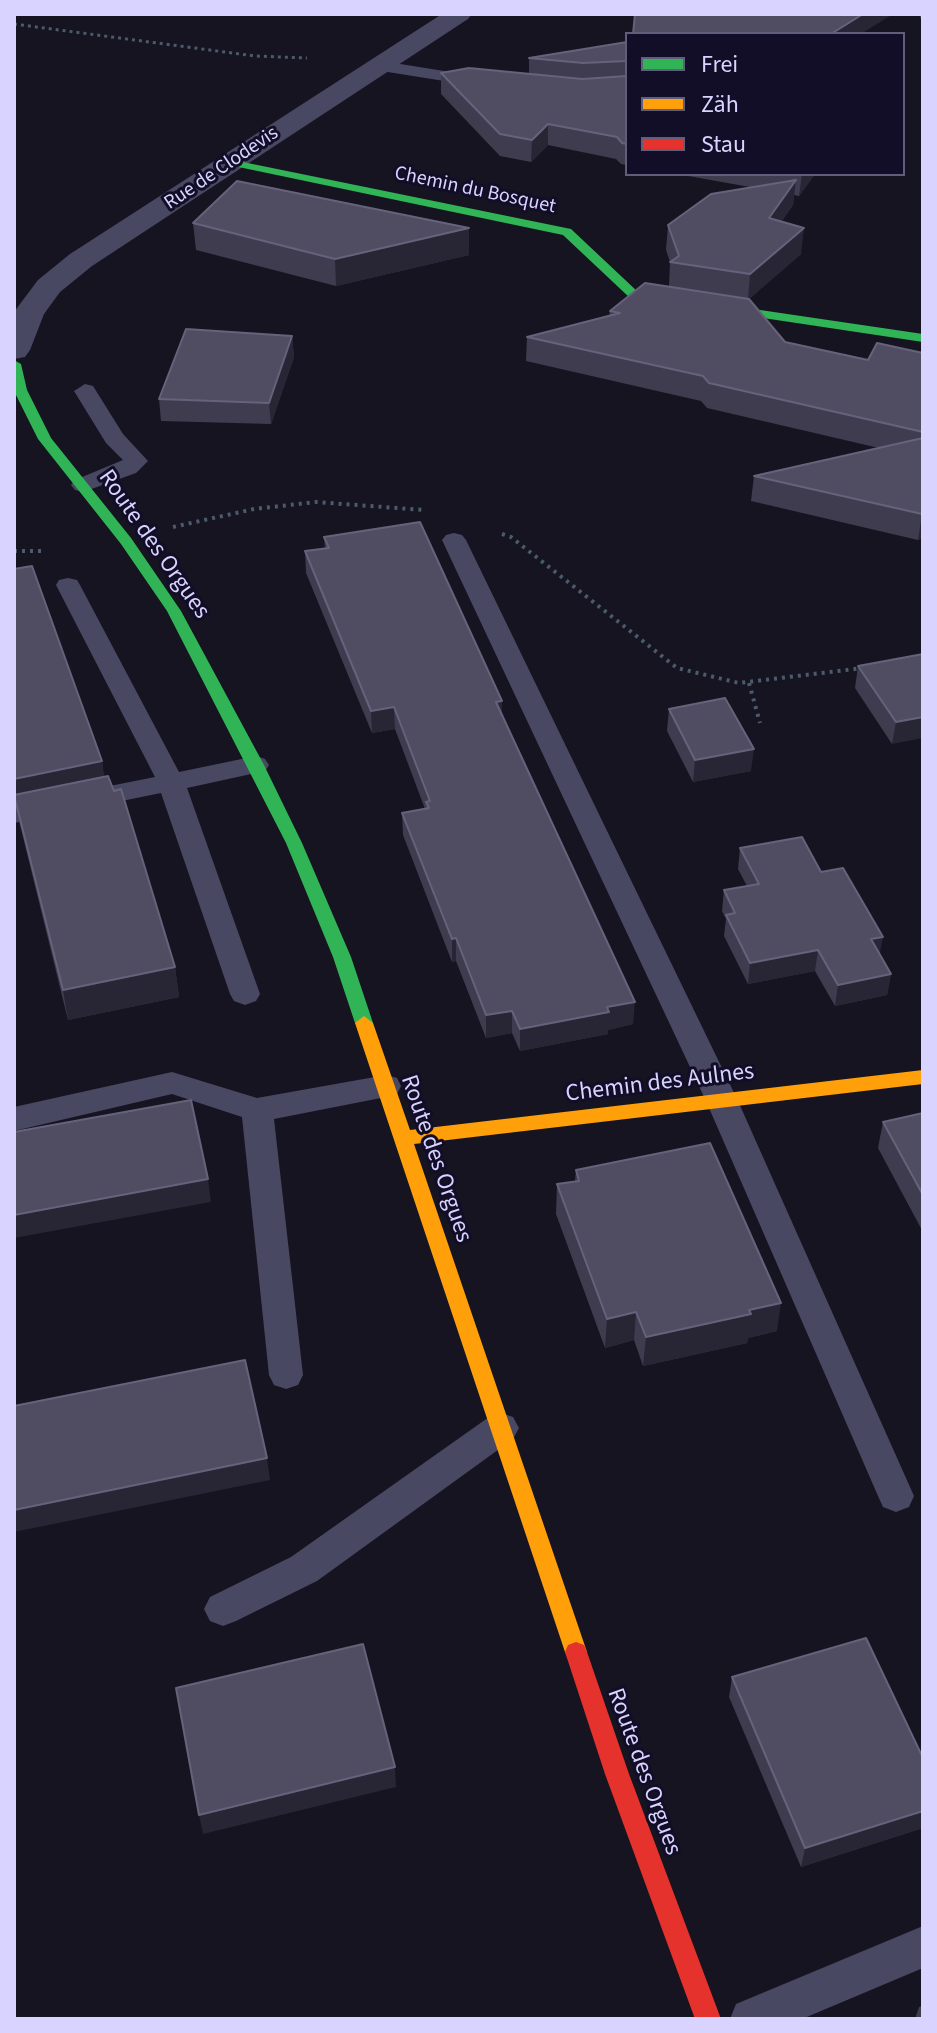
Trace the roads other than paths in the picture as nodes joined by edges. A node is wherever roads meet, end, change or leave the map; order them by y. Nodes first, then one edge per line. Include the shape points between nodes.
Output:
1 (459, 14) edge
2 (375, 65) junction
3 (495, 83) edge
4 (233, 163) junction
5 (22, 312) edge
6 (923, 338) edge
7 (14, 350) edge
8 (14, 364) edge
9 (85, 391) dead end
10 (83, 485) junction
11 (454, 540) dead end
12 (68, 585) dead end
13 (256, 765) junction
14 (171, 782) junction
15 (14, 814) edge
16 (245, 994) dead end
17 (923, 1077) edge
18 (386, 1086) junction
19 (722, 1101) junction
20 (257, 1110) junction
21 (14, 1119) edge
22 (403, 1138) junction
23 (286, 1375) dead end
24 (501, 1428) junction
25 (896, 1496) dead end
26 (223, 1609) dead end
27 (923, 1947) edge
28 (708, 2019) edge
29 (751, 2019) edge

1 - 2 street, Rue de Clodevis
2 - 3 lane
2 - 4 street, Rue de Clodevis
4 - 5 street, Rue de Clodevis via 81,260
4 - 6 street, Chemin du Bosquet via 567,232 634,295
5 - 7 street, Rue de Clodevis
8 - 10 street, Route des Orgues via 20,390 45,439
9 - 10 lane via 114,438 137,461
10 - 13 street, Route des Orgues via 174,611
11 - 19 lane
12 - 14 lane
13 - 14 lane
13 - 18 street, Route des Orgues via 342,957
14 - 15 lane
14 - 16 lane
17 - 19 street, Chemin des Aulnes
18 - 20 lane
18 - 22 street, Route des Orgues
19 - 22 street, Chemin des Aulnes
19 - 25 lane
20 - 21 lane via 172,1083
20 - 23 lane
22 - 24 street, Route des Orgues
24 - 26 lane via 304,1569
24 - 28 street, Route des Orgues via 617,1774
27 - 29 lane

